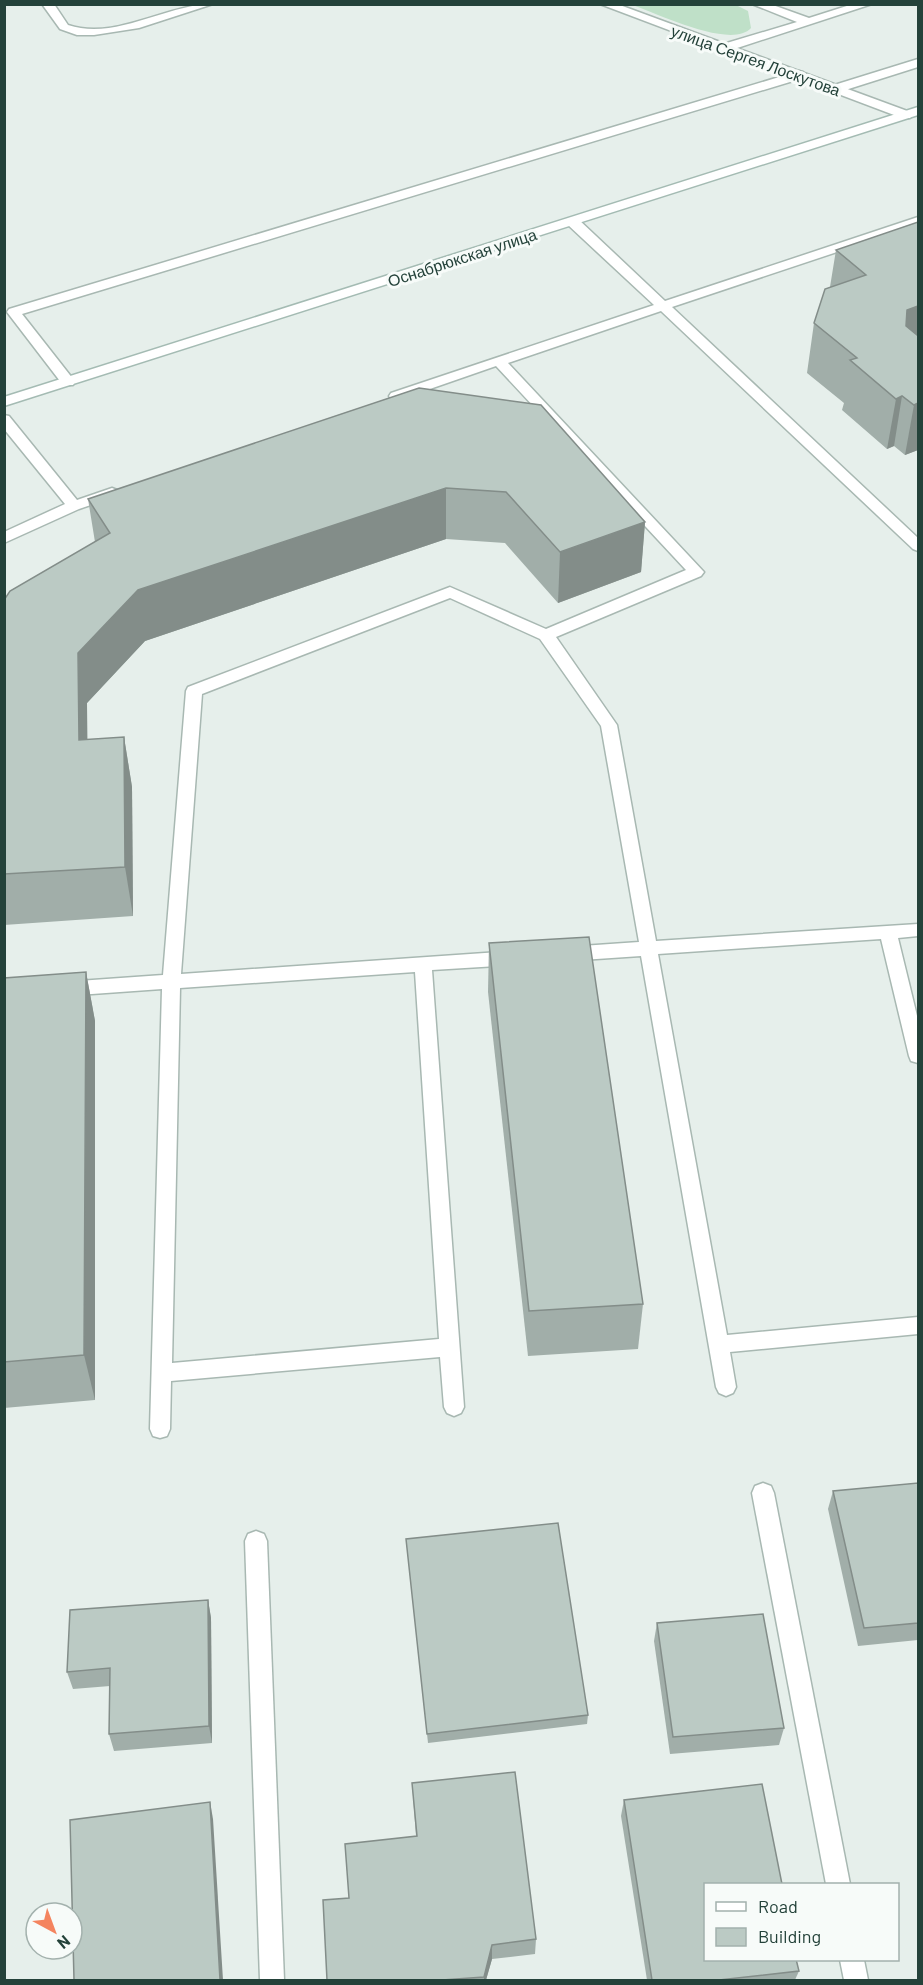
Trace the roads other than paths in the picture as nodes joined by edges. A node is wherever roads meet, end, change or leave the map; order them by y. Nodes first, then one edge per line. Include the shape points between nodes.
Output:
1 (48, 4) edge
2 (208, 4) edge
3 (605, 4) edge
4 (757, 4) edge
5 (867, 4) edge
6 (808, 22) junction
7 (724, 48) junction
8 (918, 63) edge
9 (799, 75) junction
10 (835, 89) junction
11 (912, 113) edge
12 (918, 221) edge
13 (573, 222) junction
14 (663, 306) junction
15 (499, 361) junction
16 (68, 382) junction
17 (4, 402) edge
18 (376, 403) edge
19 (4, 419) edge
20 (130, 487) edge
21 (74, 506) junction
22 (4, 538) edge
23 (918, 546) edge
24 (546, 635) junction
25 (918, 930) edge
26 (888, 932) junction
27 (648, 949) junction
28 (553, 955) edge
29 (529, 957) edge
30 (423, 964) junction
31 (171, 982) junction
32 (52, 990) edge
33 (918, 1056) edge
34 (918, 1326) edge
35 (719, 1344) junction
36 (450, 1347) junction
37 (161, 1373) junction
38 (726, 1387) dead end
39 (454, 1407) dead end
40 (160, 1429) dead end
41 (763, 1492) dead end
42 (256, 1541) dead end
43 (838, 1883) edge
44 (852, 1961) edge
45 (272, 1980) edge
46 (856, 1980) edge

1 - 2 street via 63,26 79,33 106,32
3 - 7 street, улица Сергея Лоскутова
4 - 6 street
5 - 6 street
6 - 7 street
7 - 9 street, улица Сергея Лоскутова
8 - 10 street
9 - 10 street, улица Сергея Лоскутова
9 - 16 street via 14,312
10 - 11 street, улица Сергея Лоскутова
11 - 13 street, Оснабрюкская улица
12 - 14 street
13 - 14 street
13 - 16 street, Оснабрюкская улица
14 - 15 street
14 - 23 street
15 - 18 street
15 - 24 street via 696,572
16 - 17 street, Оснабрюкская улица
19 - 21 street
20 - 21 street
21 - 22 street
24 - 27 street via 609,725
24 - 31 street via 450,592 194,691
25 - 26 street
26 - 27 street
26 - 33 street
27 - 28 street
27 - 35 street
29 - 30 street
30 - 31 street
30 - 36 street
31 - 32 street
31 - 37 street
34 - 35 street
35 - 38 street
36 - 37 street
36 - 39 street
37 - 40 street
41 - 43 street
42 - 45 street
44 - 46 street

